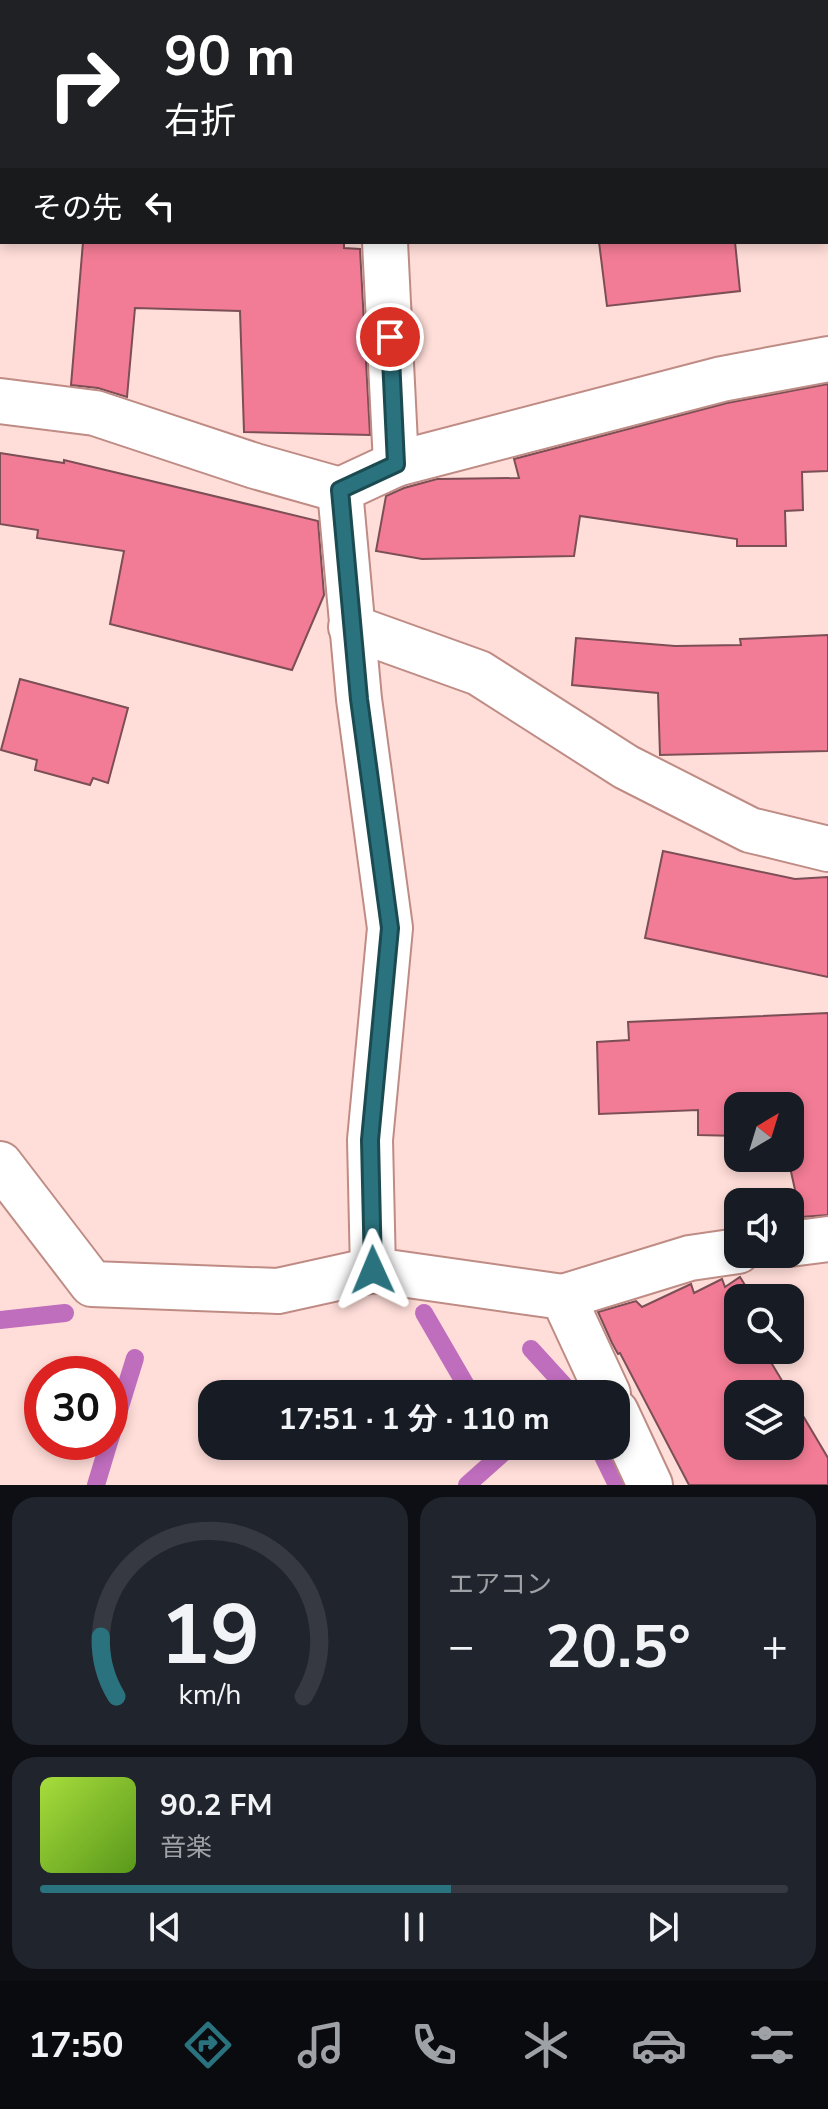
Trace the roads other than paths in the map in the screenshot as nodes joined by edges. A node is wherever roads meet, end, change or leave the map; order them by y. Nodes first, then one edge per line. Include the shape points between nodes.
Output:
1 (385, 244) edge
2 (828, 359) edge
3 (0, 401) edge
4 (396, 464) junction
5 (340, 490) junction
6 (351, 627) junction
7 (828, 849) edge
8 (0, 1164) edge
9 (828, 1239) edge
10 (804, 1242) edge
11 (724, 1253) edge
12 (373, 1270) junction
13 (563, 1297) junction
14 (602, 1380) edge
15 (630, 1442) edge
16 (650, 1485) edge

1 - 4 street
2 - 4 street via 722,379
3 - 5 street via 95,413
4 - 5 street
5 - 6 street
6 - 7 street via 479,673 626,767 750,830
6 - 12 street via 390,928 370,1140
8 - 12 street via 92,1284 278,1291
9 - 10 street
11 - 13 street via 690,1258
12 - 13 street
13 - 14 street
15 - 16 street

